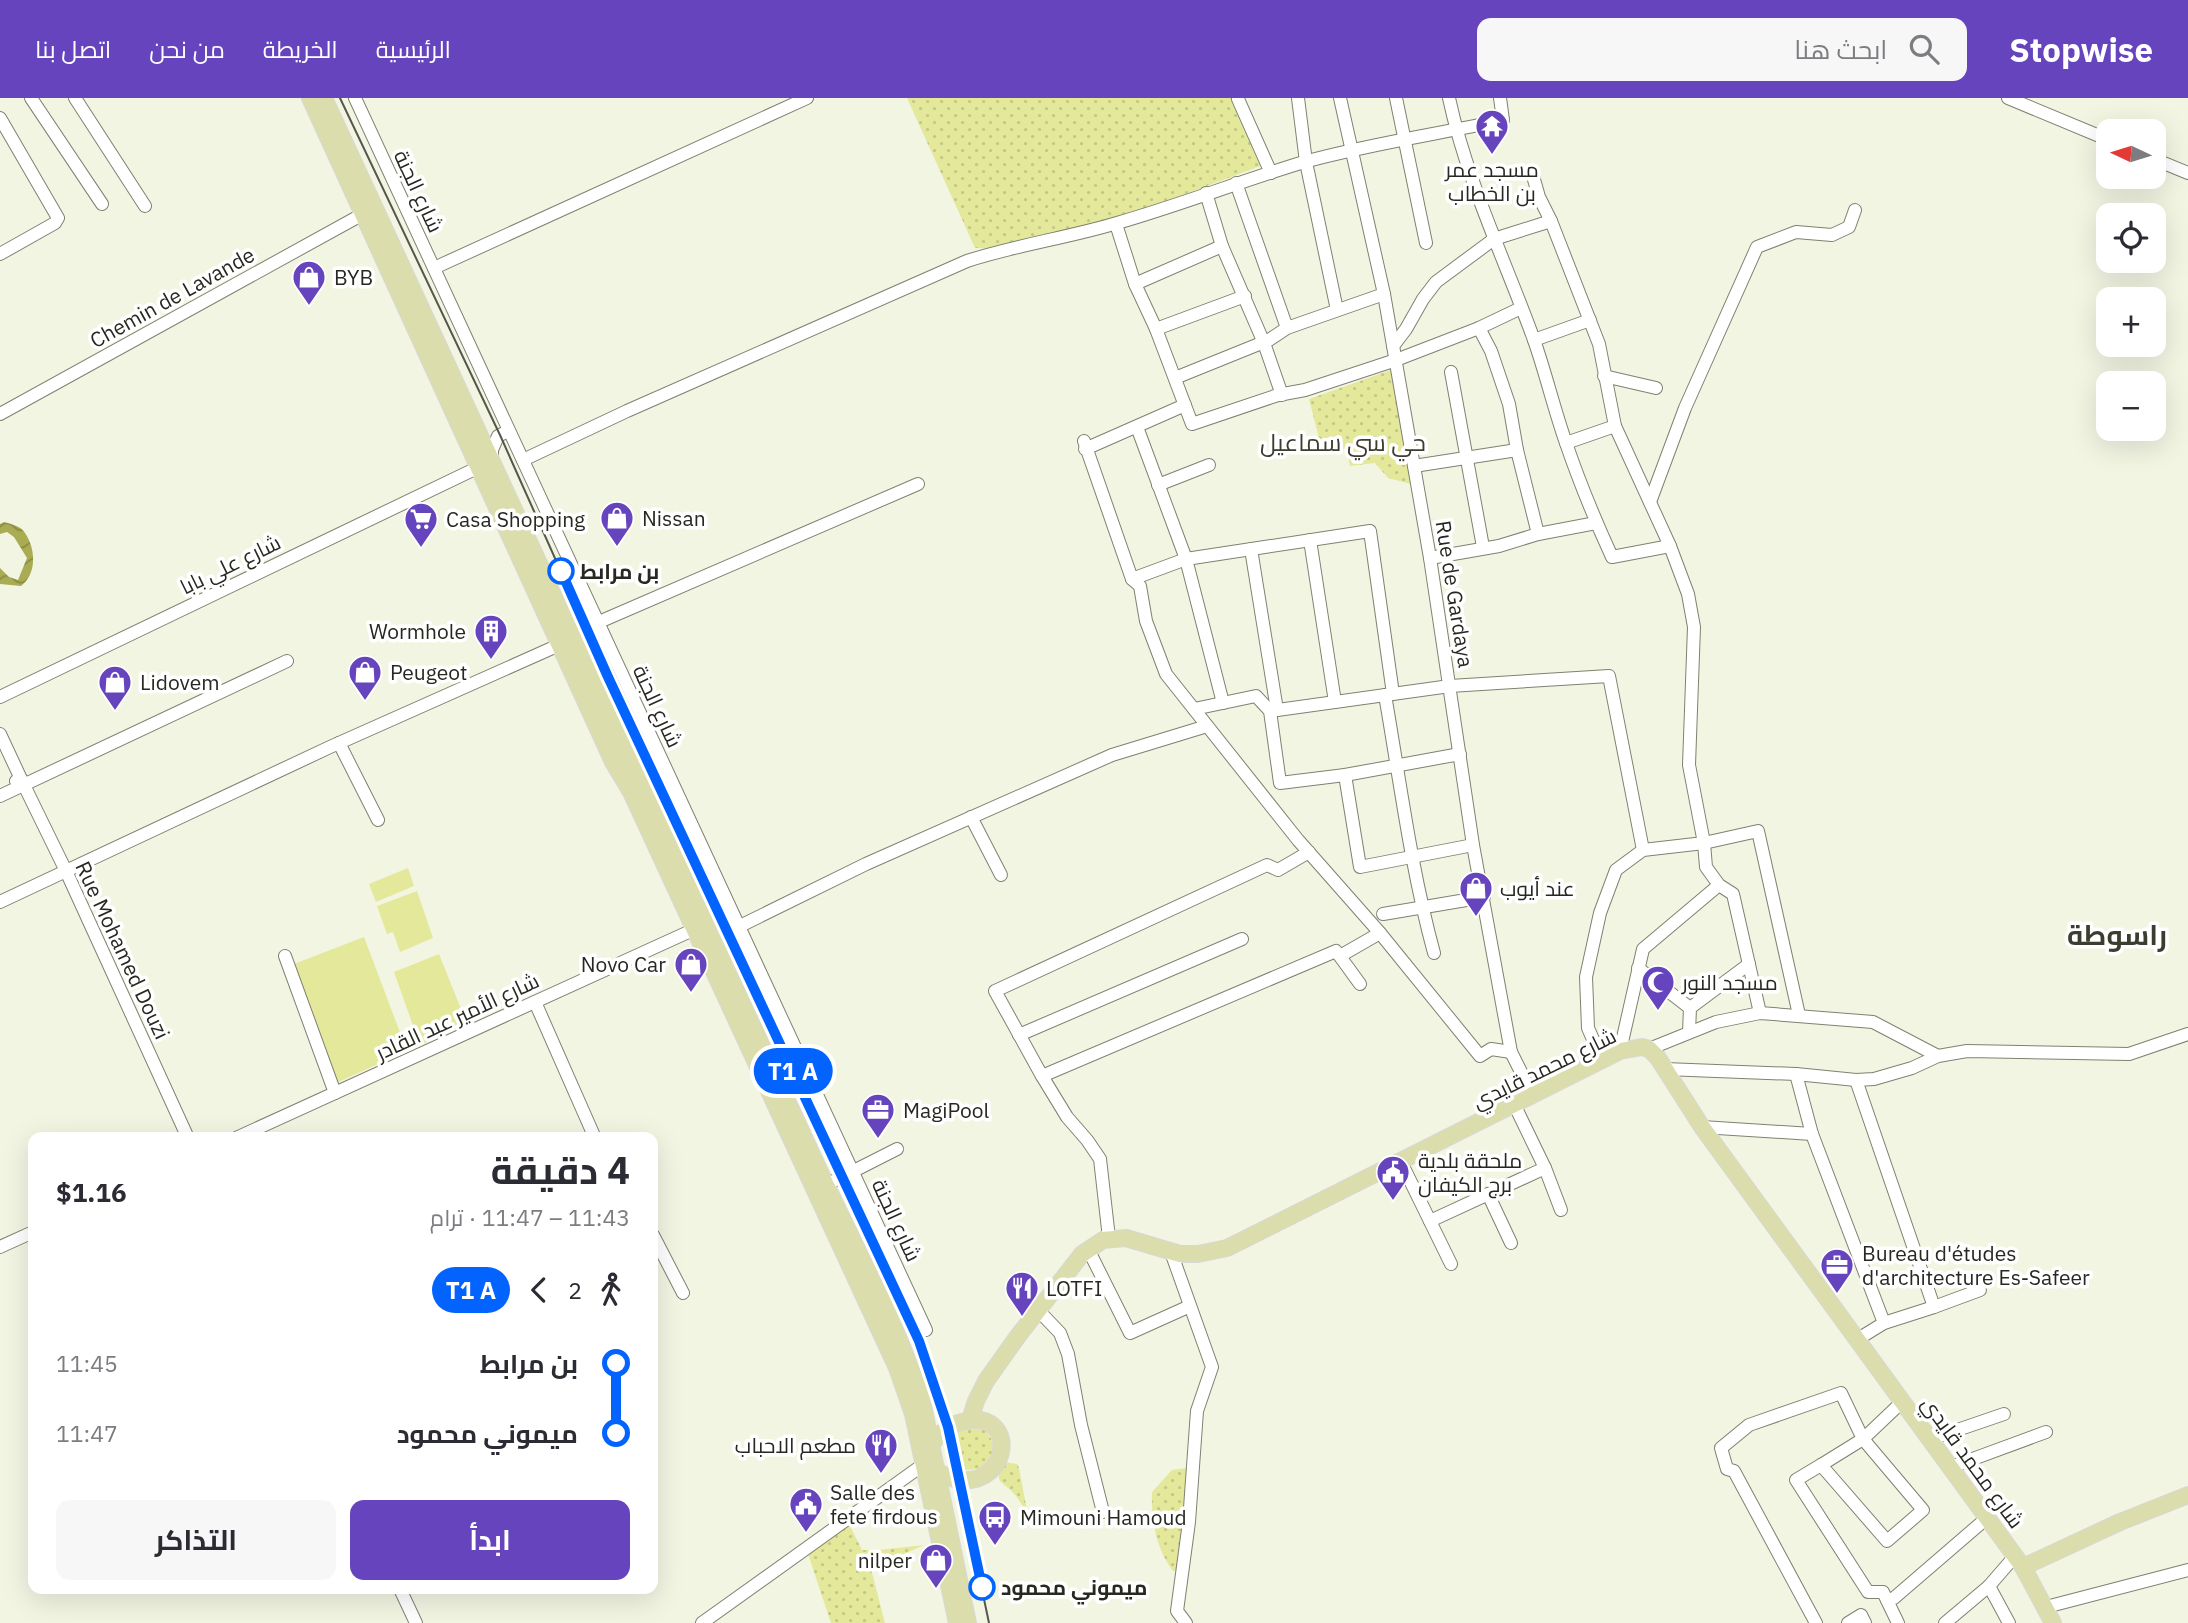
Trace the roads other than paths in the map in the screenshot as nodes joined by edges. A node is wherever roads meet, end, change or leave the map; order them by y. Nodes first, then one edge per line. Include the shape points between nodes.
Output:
1 (32, 98) edge
2 (75, 98) edge
3 (310, 98) edge
4 (324, 98) edge
5 (355, 98) edge
6 (807, 98) edge
7 (1298, 98) edge
8 (1340, 98) edge
9 (1396, 98) edge
10 (1448, 98) edge
11 (1500, 98) edge
12 (2008, 98) edge
13 (1238, 99) edge
14 (0, 118) edge
15 (1456, 130) junction
16 (2096, 135) edge
17 (1406, 138) junction
18 (1351, 152) junction
19 (1306, 162) junction
20 (2166, 164) edge
21 (1271, 173) junction
22 (2188, 173) edge
23 (1534, 176) dead end
24 (1236, 183) junction
25 (1206, 193) junction
26 (102, 204) dead end
27 (145, 206) dead end
28 (1855, 210) dead end
29 (363, 214) junction
30 (1551, 221) junction
31 (1116, 224) junction
32 (1494, 239) junction
33 (1426, 243) dead end
34 (1222, 246) junction
35 (0, 254) edge
36 (434, 268) junction
37 (1135, 284) junction
38 (1384, 294) junction
39 (1245, 296) junction
40 (1521, 308) junction
41 (1337, 310) junction
42 (1590, 320) junction
43 (1287, 328) junction
44 (1479, 328) junction
45 (1156, 329) junction
46 (1534, 340) junction
47 (1264, 343) junction
48 (1393, 346) junction
49 (1396, 360) junction
50 (1451, 372) dead end
51 (1604, 376) junction
52 (1174, 379) junction
53 (1656, 388) dead end
54 (1282, 395) junction
55 (1185, 405) junction
56 (0, 414) edge
57 (476, 426) junction
58 (1615, 426) junction
59 (1137, 428) junction
60 (503, 433) junction
61 (1566, 443) junction
62 (1517, 450) junction
63 (1465, 457) junction
64 (523, 460) junction
65 (485, 465) junction
66 (1209, 465) dead end
67 (1414, 466) junction
68 (918, 484) dead end
69 (1158, 485) junction
70 (1650, 502) junction
71 (1596, 523) junction
72 (1538, 534) junction
73 (1310, 540) junction
74 (1670, 546) junction
75 (1483, 547) junction
76 (1251, 549) junction
77 (1430, 558) junction
78 (1186, 559) junction
79 (1132, 579) junction
80 (599, 622) junction
81 (559, 645) junction
82 (287, 661) dead end
83 (1450, 686) junction
84 (1389, 694) junction
85 (0, 697) edge
86 (1335, 702) junction
87 (1223, 703) junction
88 (1194, 709) junction
89 (1273, 711) junction
90 (1207, 726) junction
91 (0, 734) edge
92 (339, 743) junction
93 (1460, 754) junction
94 (1397, 766) junction
95 (1345, 775) junction
96 (22, 782) junction
97 (0, 789) edge
98 (0, 796) edge
99 (971, 817) junction
100 (378, 820) dead end
101 (1704, 843) junction
102 (1474, 845) junction
103 (1643, 850) junction
104 (1309, 852) junction
105 (1412, 857) junction
106 (66, 871) junction
107 (1001, 875) dead end
108 (1719, 885) junction
109 (1483, 897) junction
110 (0, 902) edge
111 (1421, 907) junction
112 (1383, 914) dead end
113 (740, 926) junction
114 (695, 929) junction
115 (1380, 933) junction
116 (1242, 939) dead end
117 (1434, 954) dead end
118 (285, 956) dead end
119 (1340, 956) junction
120 (1749, 964) junction
121 (1638, 968) junction
122 (1360, 984) dead end
123 (535, 1002) junction
124 (1690, 1008) junction
125 (1760, 1013) junction
126 (1799, 1014) junction
127 (1689, 1032) junction
128 (2188, 1034) edge
129 (1018, 1035) junction
130 (1649, 1049) junction
131 (1620, 1051) junction
132 (1511, 1052) junction
133 (1938, 1056) junction
134 (1602, 1060) junction
135 (1665, 1069) junction
136 (1796, 1074) junction
137 (1042, 1076) junction
138 (1856, 1080) junction
139 (335, 1093) junction
140 (1532, 1094) junction
141 (1514, 1104) junction
142 (1702, 1127) junction
143 (185, 1132) edge
144 (249, 1132) edge
145 (592, 1132) edge
146 (1812, 1134) junction
147 (897, 1149) dead end
148 (1401, 1162) junction
149 (1545, 1168) junction
150 (853, 1172) junction
151 (826, 1185) junction
152 (1489, 1194) junction
153 (1561, 1210) dead end
154 (1430, 1222) junction
155 (28, 1234) edge
156 (1109, 1238) junction
157 (1511, 1242) dead end
158 (658, 1245) edge
159 (0, 1247) edge
160 (1088, 1249) junction
161 (1171, 1252) junction
162 (1451, 1264) dead end
163 (1980, 1290) dead end
164 (683, 1293) dead end
165 (1190, 1306) junction
166 (1934, 1307) junction
167 (1039, 1311) junction
168 (1884, 1324) junction
169 (926, 1330) dead end
170 (1858, 1339) junction
171 (983, 1387) junction
172 (1903, 1401) junction
173 (926, 1410) junction
174 (2004, 1414) dead end
175 (970, 1420) junction
176 (987, 1422) junction
177 (953, 1424) junction
178 (2046, 1432) dead end
179 (1863, 1439) junction
180 (1931, 1439) junction
181 (928, 1460) junction
182 (1821, 1465) junction
183 (1951, 1467) junction
184 (964, 1480) junction
185 (2188, 1494) edge
186 (942, 1501) junction
187 (1102, 1512) dead end
188 (1988, 1517) junction
189 (2019, 1561) junction
190 (2188, 1570) edge
191 (1989, 1586) junction
192 (402, 1594) edge
193 (1887, 1600) junction
194 (2046, 1607) junction
195 (416, 1623) edge
196 (702, 1623) edge
197 (957, 1623) edge
198 (968, 1623) edge
199 (1186, 1623) edge
200 (1816, 1623) edge
201 (1848, 1623) edge
202 (1865, 1623) edge
203 (1898, 1623) edge
204 (1945, 1623) edge
205 (2009, 1623) edge
206 (2053, 1623) edge

1 - 26 street
2 - 27 street
3 - 29 main road
4 - 57 main road
5 - 36 street, شارع الجنة
6 - 36 street
7 - 19 street
8 - 18 street, Rue de Gardaya
9 - 17 street
10 - 15 street
11 - 15 street via 1503,120
12 - 16 street
13 - 21 street
14 - 35 street via 58,218
15 - 17 street
15 - 32 street
17 - 18 street
17 - 33 street
18 - 19 street
18 - 38 street, Rue de Gardaya
19 - 21 street
19 - 41 street
20 - 22 street
21 - 24 street
23 - 30 street
24 - 25 street
24 - 43 street
25 - 31 street
25 - 34 street
28 - 70 street via 1849,227 1832,235 1796,232 1757,247 1685,408
29 - 56 street, Chemin de Lavande
29 - 65 main road
30 - 32 street
30 - 42 street
31 - 37 street
31 - 64 street via 967,261
32 - 40 street
32 - 48 street via 1436,282
34 - 37 street
34 - 39 street
36 - 60 street, شارع الجنة
37 - 45 street
38 - 41 street
38 - 48 street, Rue de Gardaya
39 - 45 street
39 - 47 street
40 - 44 street
40 - 46 street
41 - 43 street
42 - 46 street
42 - 51 street
43 - 47 street
44 - 49 street
44 - 62 street via 1492,351 1509,404
45 - 52 street
46 - 61 street
47 - 52 street
47 - 54 street
48 - 49 street, Rue de Gardaya
49 - 54 street
49 - 67 street, Rue de Gardaya
50 - 63 street
51 - 53 street
51 - 58 street
52 - 55 street
54 - 55 street via 1192,424
55 - 59 street
57 - 60 street
57 - 65 main road
58 - 61 street
58 - 70 street
59 - 69 street
59 - 79 street via 1084,445
60 - 64 street, شارع الجنة
60 - 65 street
61 - 71 street
62 - 63 street
62 - 72 street
63 - 67 street
63 - 75 street
64 - 80 street, شارع الجنة
65 - 81 main road
65 - 85 street, شارع علي بابا
65 - 151 main road
66 - 69 street
67 - 77 street, Rue de Gardaya
68 - 80 street
69 - 78 street
70 - 74 street
71 - 72 street
71 - 74 street via 1612,556
72 - 75 street
73 - 76 street
73 - 84 street via 1370,531
73 - 86 street
74 - 101 street via 1688,594 1694,627 1689,765
75 - 77 street
76 - 78 street
76 - 89 street
77 - 83 street, Rue de Gardaya
78 - 79 street
78 - 87 street
79 - 88 street via 1140,586 1146,621 1166,674
80 - 113 street, شارع الجنة
81 - 92 street
81 - 114 main road
82 - 96 street
83 - 84 street
83 - 93 street, Rue de Gardaya
83 - 103 street via 1609,676
84 - 86 street
84 - 94 street
86 - 89 street
87 - 88 street
87 - 89 street via 1256,696
88 - 90 street
89 - 95 street via 1280,783
90 - 99 street via 1112,755
90 - 104 street
91 - 96 street, Rue Mohamed Douzi
92 - 100 street
92 - 106 street
93 - 94 street
93 - 102 street, Rue de Gardaya
94 - 95 street
94 - 105 street
95 - 105 street via 1360,867
96 - 97 street
96 - 98 street
96 - 106 street, Rue Mohamed Douzi
99 - 107 street
99 - 113 street
101 - 103 street
101 - 108 street via 1706,867
101 - 126 street via 1758,831
102 - 105 street
102 - 109 street, Rue de Gardaya
103 - 134 street via 1616,870 1600,914 1586,977 1588,1028
104 - 115 street
104 - 129 street via 1278,870 1267,865 997,988
105 - 111 street
106 - 110 street
106 - 143 street, Rue Mohamed Douzi
108 - 120 street via 1733,894
108 - 121 street via 1643,948
109 - 111 street
109 - 132 street, Rue de Gardaya
111 - 112 street
111 - 117 street
113 - 150 street, شارع الجنة
114 - 123 street, شارع الأمير عبد القادر
114 - 181 main road via 897,1368
115 - 119 street
115 - 132 street via 1479,1056 1491,1049
116 - 129 street
118 - 139 street
119 - 122 street
119 - 137 street via 1336,951
120 - 124 street
120 - 125 street
121 - 124 street
121 - 131 street
123 - 139 street, شارع الأمير عبد القادر
123 - 145 street
124 - 127 street
125 - 126 street
125 - 127 street
126 - 133 street via 1873,1022
127 - 130 street
128 - 133 street via 2129,1054 1968,1051
129 - 137 street
130 - 131 main road, شارع محمد قايدي
130 - 135 main road, شارع محمد قايدي
131 - 134 main road, شارع محمد قايدي
132 - 140 street, Rue de Gardaya
133 - 138 street via 1913,1068
134 - 140 main road, شارع محمد قايدي
135 - 136 street
135 - 142 main road, شارع محمد قايدي
136 - 138 street
136 - 146 street
137 - 156 street via 1100,1159
138 - 166 street
139 - 144 street, شارع الأمير عبد القادر
140 - 141 main road, شارع محمد قايدي
141 - 148 main road, شارع محمد قايدي
141 - 149 street
142 - 146 street
142 - 170 main road, شارع محمد قايدي
146 - 168 street
147 - 150 street
148 - 154 street
148 - 161 main road, شارع محمد قايدي via 1234,1245 1198,1254
149 - 152 street
149 - 153 street
150 - 151 street
150 - 169 street, شارع الجنة
151 - 173 main road via 890,1315
152 - 154 street
152 - 157 street
154 - 162 street
155 - 159 street
156 - 160 main road
156 - 161 main road, شارع محمد قايدي via 1126,1238
158 - 164 street
160 - 165 street via 1130,1333
160 - 167 main road
161 - 165 street
163 - 166 street
165 - 199 street via 1212,1367 1197,1411 1178,1611
166 - 168 street
167 - 171 main road
167 - 187 street via 1060,1333 1068,1354
168 - 170 street
170 - 172 main road, شارع محمد قايدي
171 - 175 main road
171 - 176 main road
172 - 179 street
172 - 180 main road, شارع محمد قايدي
173 - 177 main road
173 - 181 main road
174 - 180 street
175 - 176 main road
175 - 177 main road
176 - 184 main road via 1002,1439 1001,1456 989,1472
177 - 181 main road
178 - 183 street
179 - 182 street
179 - 182 street via 1923,1510 1886,1541
179 - 200 street via 1841,1393 1749,1425 1721,1448 1727,1469 1734,1471
180 - 183 main road, شارع محمد قايدي
181 - 184 main road via 951,1478
181 - 186 main road
181 - 196 street
181 - 197 main road
182 - 193 street via 1796,1480 1868,1592 1883,1592
183 - 188 main road, شارع محمد قايدي
184 - 186 main road via 953,1485
185 - 189 main road
186 - 198 main road
188 - 189 main road, شارع محمد قايدي
188 - 193 street
189 - 191 street
189 - 194 main road, شارع محمد قايدي
190 - 194 street
191 - 204 street
191 - 205 street
192 - 195 street
193 - 203 street
194 - 206 main road, شارع محمد قايدي
201 - 202 street via 1861,1615

